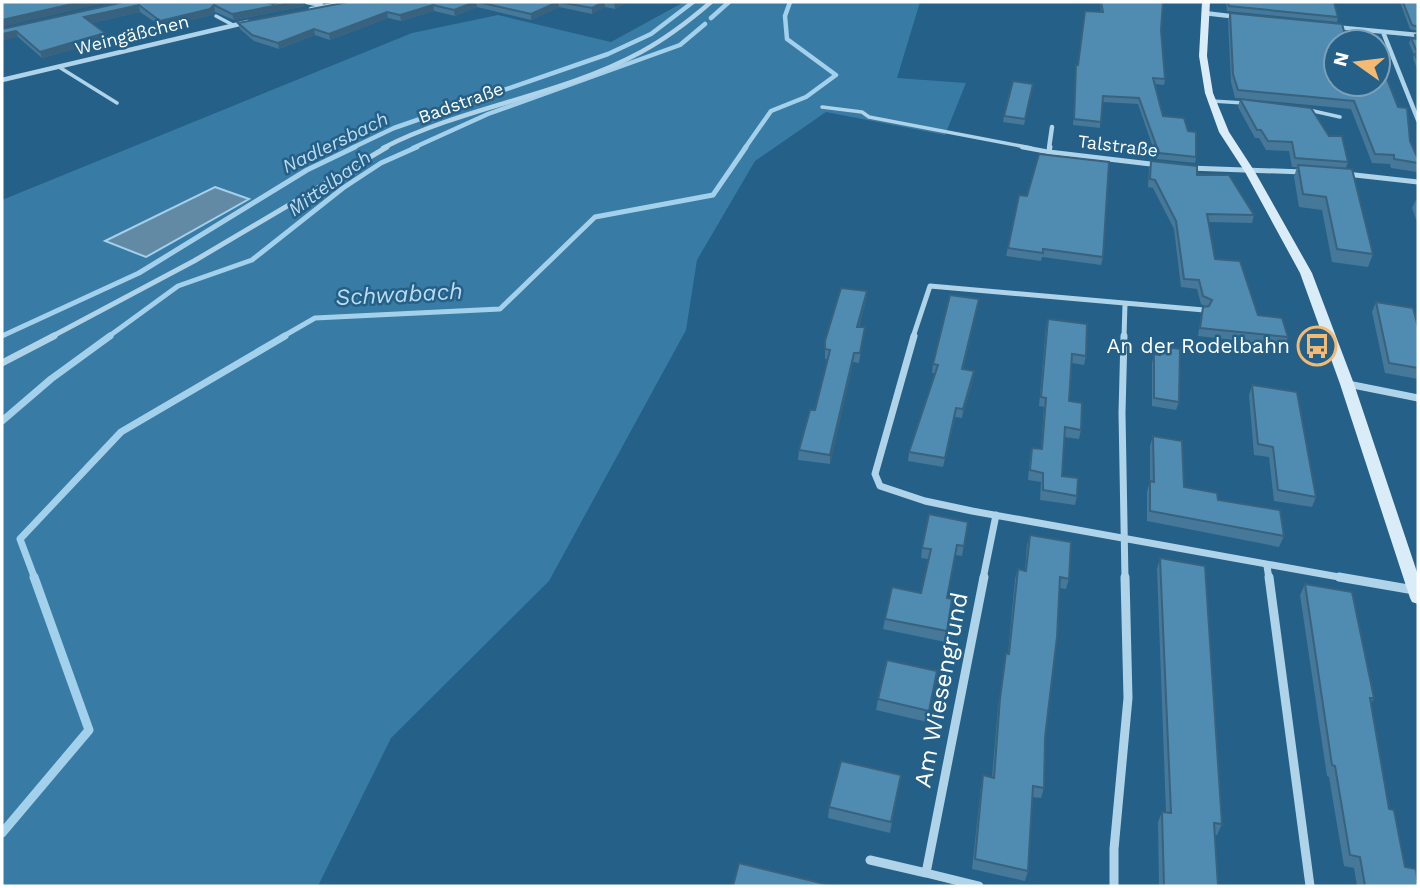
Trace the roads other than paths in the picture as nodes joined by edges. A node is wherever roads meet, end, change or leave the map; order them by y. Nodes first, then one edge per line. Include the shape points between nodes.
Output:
1 (307, 2) edge
2 (352, 2) edge
3 (711, 2) edge
4 (325, 6) junction
5 (1205, 8) edge
6 (298, 12) edge
7 (216, 16) edge
8 (1244, 18) edge
9 (259, 20) edge
10 (233, 25) junction
11 (1332, 27) edge
12 (1342, 28) edge
13 (1392, 33) edge
14 (1418, 35) edge
15 (1392, 52) edge
16 (59, 67) junction
17 (2, 75) edge
18 (13, 78) junction
19 (2, 80) edge
20 (1410, 98) junction
21 (1418, 99) edge
22 (1212, 101) junction
23 (117, 103) dead end
24 (1252, 103) edge
25 (821, 107) dead end
26 (1300, 108) edge
27 (1340, 117) dead end
28 (1418, 120) edge
29 (1052, 127) dead end
30 (1049, 152) junction
31 (1167, 166) edge
32 (1180, 167) edge
33 (1250, 172) junction
34 (1316, 173) edge
35 (1341, 174) edge
36 (1418, 182) edge
37 (1125, 304) junction
38 (1204, 310) edge
39 (2, 363) edge
40 (1347, 384) junction
41 (1418, 398) edge
42 (996, 515) junction
43 (1124, 539) junction
44 (1267, 566) junction
45 (1416, 594) edge
46 (870, 860) dead end
47 (926, 873) junction
48 (979, 886) edge
49 (1114, 886) edge
50 (1310, 886) edge

1 - 4 street
2 - 4 street
3 - 39 street, Badstraße via 645,51 392,144 301,194 220,247
4 - 6 street
5 - 8 street
5 - 22 main road via 1203,56
7 - 10 lane
9 - 10 street, Weingäßchen
10 - 16 street, Weingäßchen
11 - 12 street
13 - 14 street
15 - 20 street
16 - 18 street, Weingäßchen
16 - 23 lane
17 - 18 street
18 - 19 street, Weingäßchen
20 - 21 street
20 - 28 street
22 - 24 lane
22 - 33 main road via 1224,132
25 - 30 lane
26 - 27 lane
29 - 30 street, Talstraße
30 - 31 street, Talstraße
32 - 33 street, Talstraße
33 - 34 street, Talstraße
33 - 40 main road via 1306,272
35 - 36 street
37 - 38 street
37 - 42 street via 930,286 875,474 880,486 905,496
37 - 43 street
40 - 41 street
40 - 45 main road
42 - 43 street
42 - 47 street, Am Wiesengrund
43 - 44 street
43 - 49 street via 1128,698
44 - 45 street
44 - 50 street
46 - 47 street
47 - 48 street

